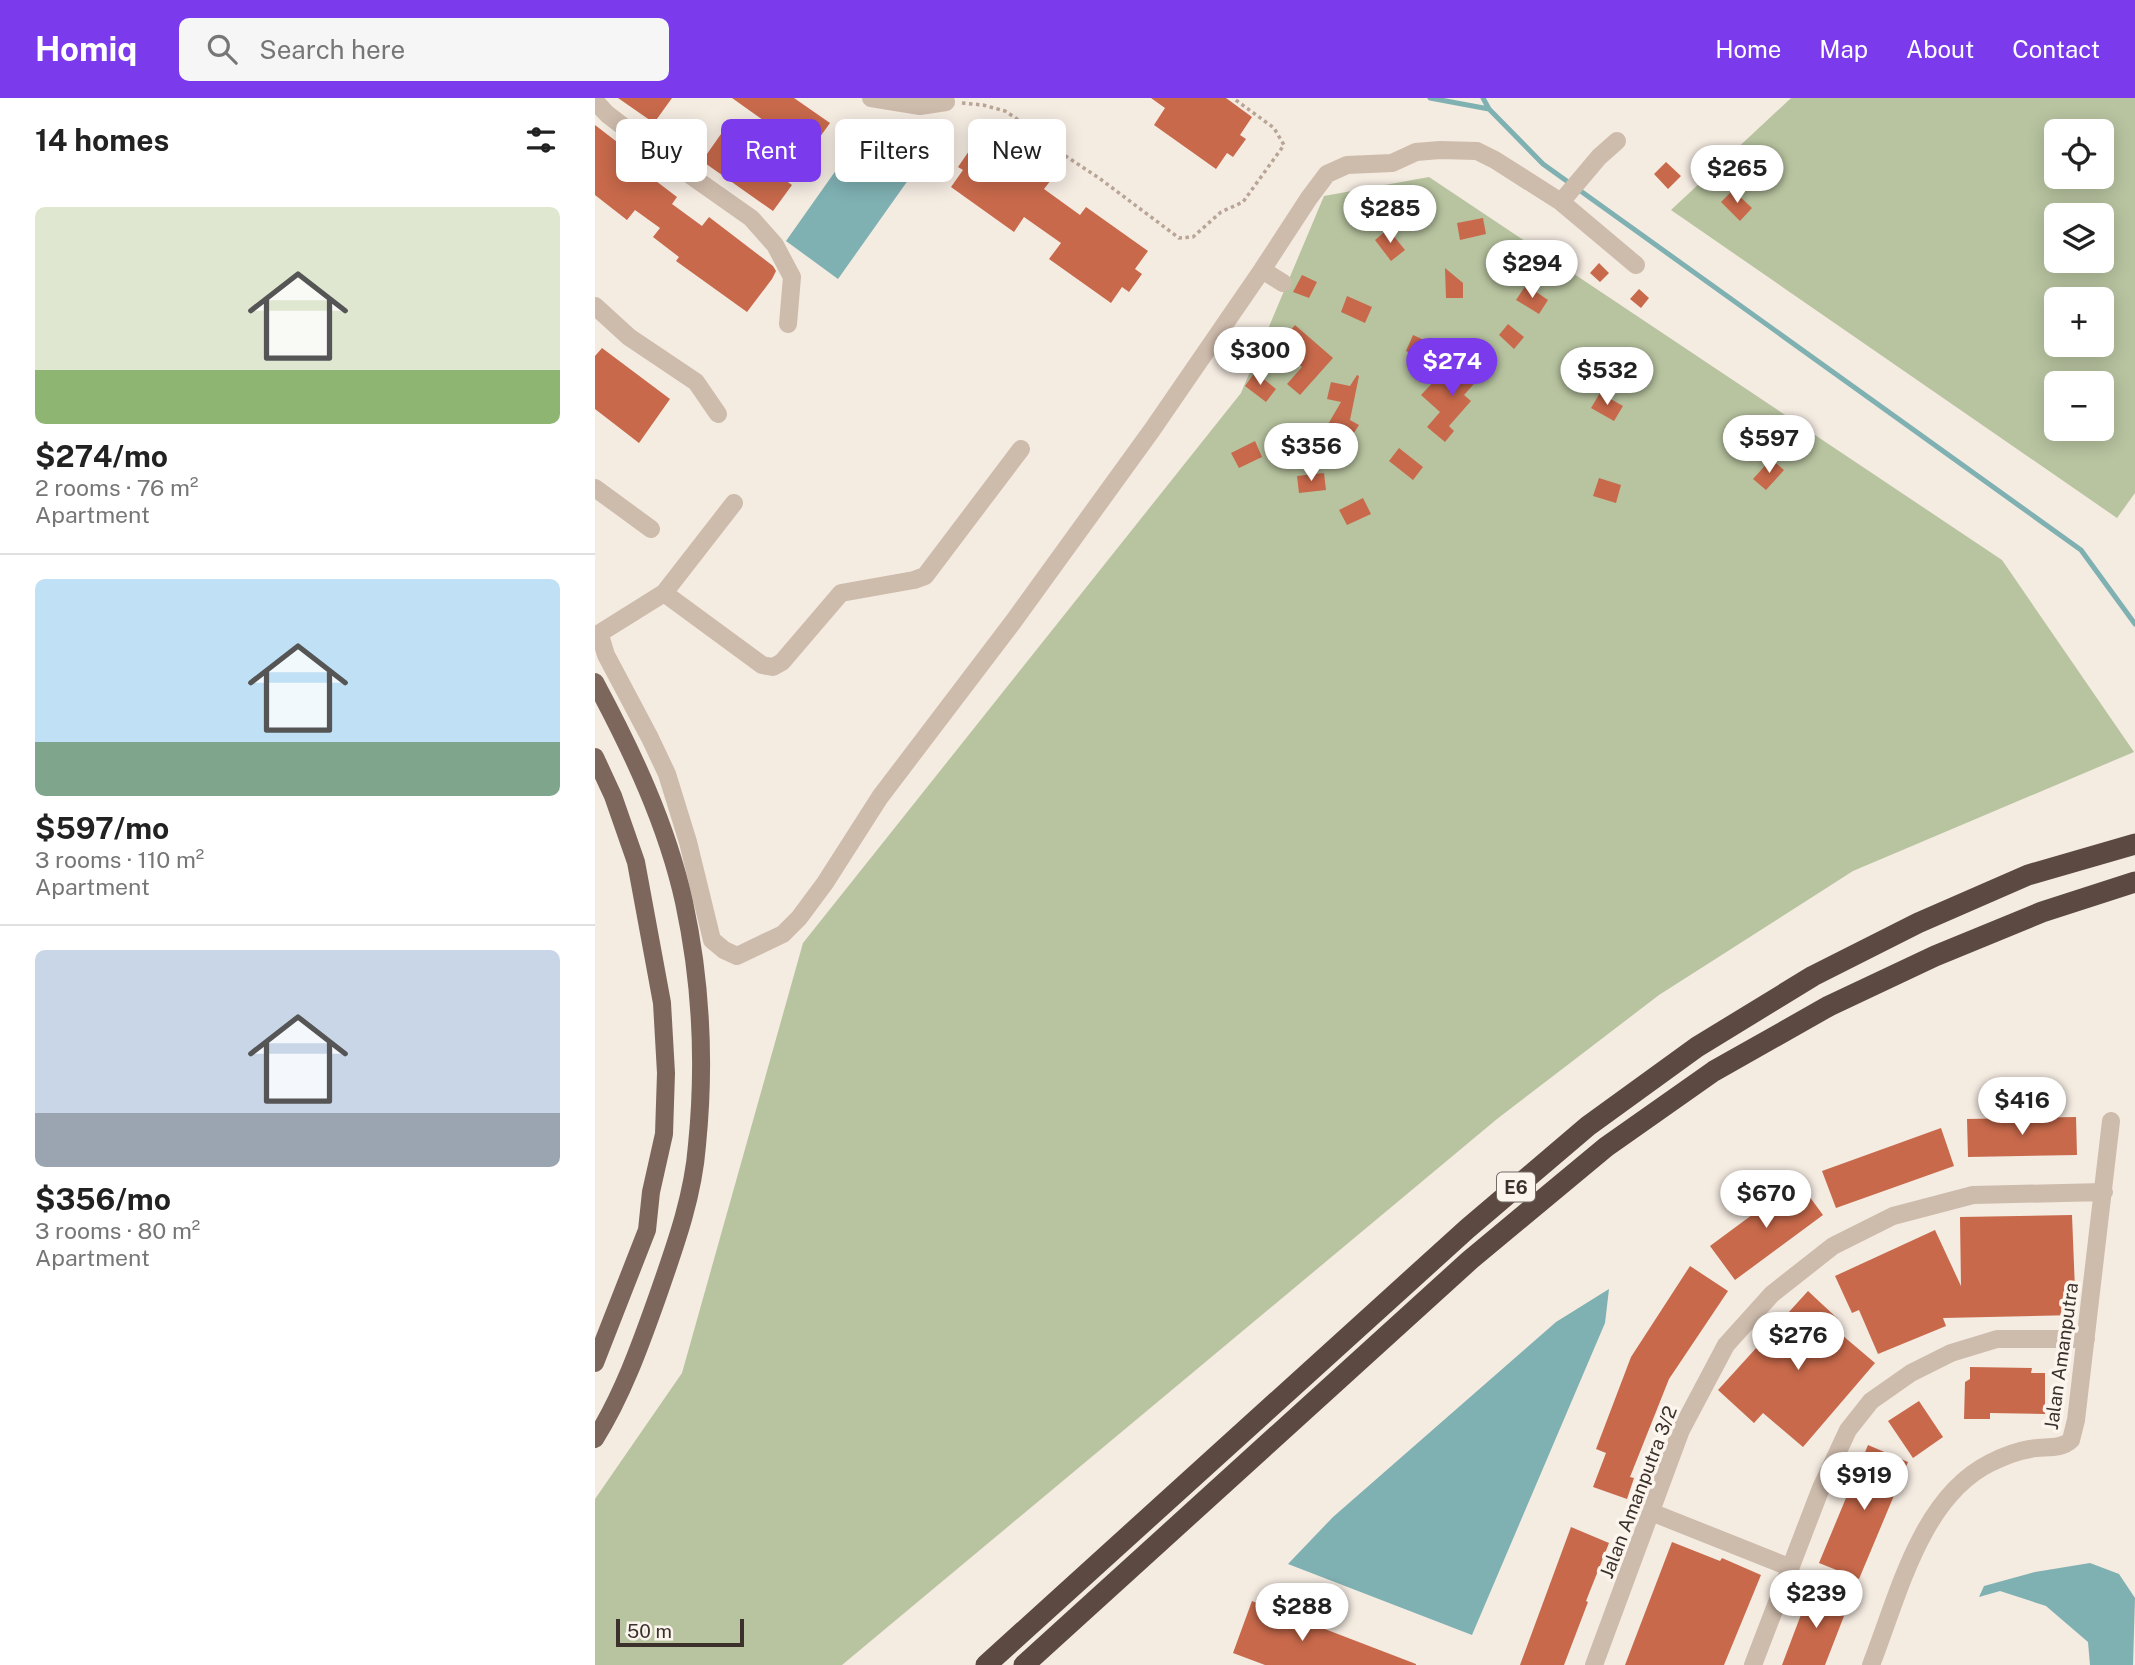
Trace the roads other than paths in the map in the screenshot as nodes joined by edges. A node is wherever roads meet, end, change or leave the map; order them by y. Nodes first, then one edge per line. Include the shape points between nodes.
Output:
1 (871, 98) edge
2 (595, 101) edge
3 (946, 102) road end
4 (1617, 141) dead end
5 (1561, 202) junction
6 (1636, 265) dead end
7 (1262, 270) junction
8 (1283, 283) dead end
9 (595, 306) edge
10 (787, 324) dead end
11 (718, 414) dead end
12 (1021, 449) dead end
13 (595, 488) edge
14 (734, 503) dead end
15 (651, 529) dead end
16 (664, 593) junction
17 (597, 635) edge
18 (595, 682) edge
19 (595, 757) edge
20 (2135, 844) edge
21 (2135, 883) edge
22 (2111, 1121) dead end
23 (2104, 1192) junction
24 (2086, 1339) junction
25 (595, 1363) edge
26 (595, 1439) edge
27 (1651, 1513) junction
28 (1789, 1567) junction
29 (986, 1665) edge
30 (1024, 1665) edge
31 (1594, 1665) edge
32 (1752, 1665) edge
33 (1871, 1665) edge

1 - 3 street via 920,106
2 - 10 street via 650,147 751,218 775,245 792,277
4 - 5 street
5 - 6 street
5 - 7 street via 1477,151 1416,152 1392,163 1347,165 1323,178
7 - 8 street
7 - 17 street via 1152,430 880,797 825,883 783,934 737,956 712,940 667,774
9 - 11 street via 629,337 696,382
12 - 16 street via 925,576 841,593 782,662 772,667 762,665
13 - 15 street
14 - 16 street
16 - 17 street
18 - 26 main road via 645,783 669,848 684,902 701,1037 697,1147 680,1232 644,1335
19 - 25 main road via 636,862 662,1003 666,1073 664,1134 647,1230
20 - 29 highway, E6 via 2028,875 1918,923 1813,976 1697,1047 1588,1126 1467,1229
21 - 30 highway, E6 via 2042,912 1935,956 1829,1006 1714,1070 1606,1147 1470,1260
22 - 23 street, Jalan Amanputra
23 - 24 street, Jalan Amanputra
23 - 27 street, Jalan Amanputra 3/2 via 1973,1195 1893,1216 1833,1246 1772,1294 1726,1345 1681,1430
24 - 28 street via 1997,1339 1951,1353 1871,1401 1848,1430
24 - 33 street, Jalan Amanputra via 2071,1440 1989,1463 1949,1493 1916,1548
27 - 28 street
27 - 31 street, Jalan Amanputra 3/2
28 - 32 street

